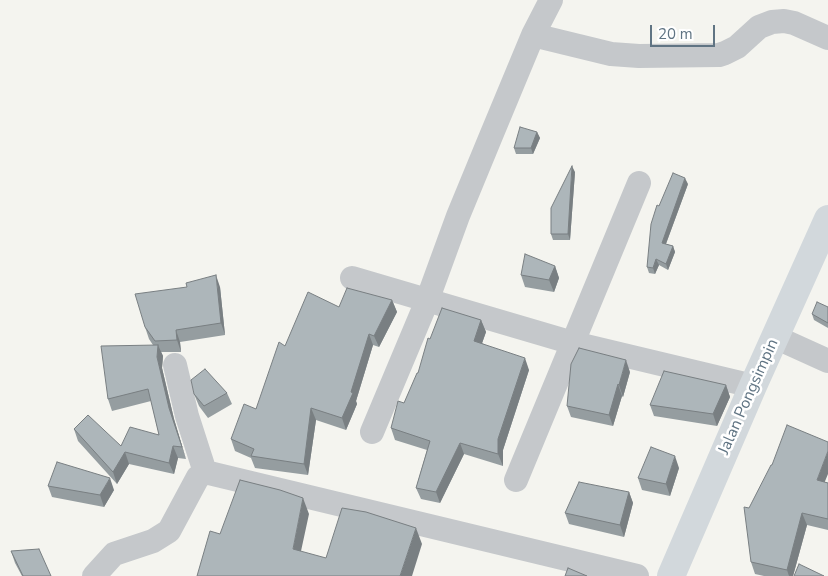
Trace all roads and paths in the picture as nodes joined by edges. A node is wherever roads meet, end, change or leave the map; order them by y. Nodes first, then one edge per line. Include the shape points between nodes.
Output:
1 (551, 0) edge
2 (533, 36) junction
3 (828, 38) edge
4 (639, 183) dead end
5 (828, 219) edge
6 (352, 278) dead end
7 (427, 301) junction
8 (775, 337) junction
9 (573, 343) junction
10 (828, 361) edge
11 (175, 365) dead end
12 (753, 386) junction
13 (372, 432) dead end
14 (204, 472) junction
15 (516, 480) dead end
16 (94, 576) edge
17 (637, 576) edge
18 (671, 576) edge

1 - 2 street
2 - 3 street via 611,54 639,56 719,55 738,47 759,27 772,22 794,23
2 - 7 street via 458,216
4 - 9 street
5 - 8 main road, Jalan Pongsimpin
6 - 7 street
7 - 9 street
7 - 13 street
8 - 10 street
8 - 12 main road, Jalan Pongsimpin
9 - 12 street
9 - 15 street
11 - 14 street
12 - 18 main road, Jalan Pongsimpin
14 - 16 street via 198,477 169,531 153,541 114,554
14 - 17 street

